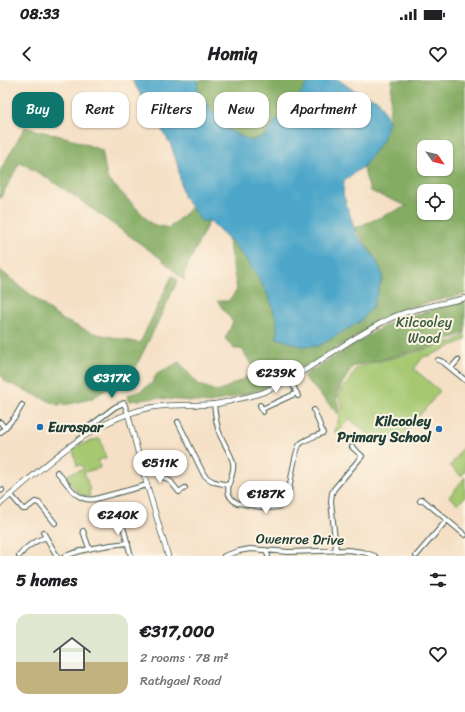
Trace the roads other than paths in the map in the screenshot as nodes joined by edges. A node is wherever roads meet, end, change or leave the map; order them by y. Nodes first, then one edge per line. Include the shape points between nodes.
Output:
1 (465, 298) edge
2 (438, 360) dead end
3 (458, 360) dead end
4 (451, 368) junction
5 (290, 379) junction
6 (465, 380) edge
7 (214, 404) junction
8 (14, 406) dead end
9 (262, 408) dead end
10 (314, 410) dead end
11 (128, 414) junction
12 (0, 422) edge
13 (90, 426) dead end
14 (178, 426) dead end
15 (5, 428) junction
16 (0, 433) edge
17 (352, 447) dead end
18 (139, 456) junction
19 (57, 472) dead end
20 (66, 473) dead end
21 (62, 476) junction
22 (147, 485) junction
23 (229, 485) junction
24 (185, 488) dead end
25 (11, 495) junction
26 (420, 501) dead end
27 (0, 504) edge
28 (119, 512) dead end
29 (447, 520) junction
30 (47, 524) dead end
31 (83, 531) dead end
32 (43, 532) dead end
33 (465, 535) edge
34 (46, 537) junction
35 (128, 543) junction
36 (88, 548) junction
37 (266, 550) junction
38 (336, 550) junction
39 (19, 556) edge
40 (57, 556) edge
41 (65, 556) edge
42 (131, 556) edge
43 (168, 556) edge
44 (224, 556) edge
45 (268, 556) edge
46 (375, 556) edge
47 (416, 556) edge

1 - 5 street via 419,308 388,320
2 - 4 street
3 - 4 street
4 - 6 street
5 - 7 street via 263,393
5 - 9 street via 297,395
7 - 11 street via 154,407
7 - 23 street via 219,432 234,464
8 - 15 street via 21,407 16,417
10 - 23 street via 323,433 298,446 286,500 279,506 270,508 237,503 229,495
11 - 13 street via 124,404 115,407
11 - 18 street
11 - 25 street via 82,438
12 - 15 street
14 - 23 street via 208,480
15 - 16 street
17 - 38 street via 362,456 332,493
18 - 22 street
18 - 24 street via 149,451 160,460 160,475 171,482 179,492
19 - 21 street
20 - 21 street
21 - 22 street via 75,494 87,500
22 - 43 street
25 - 27 street
25 - 30 street via 23,509 38,502 54,522
26 - 29 street via 422,498
28 - 35 street
29 - 33 street
29 - 47 street
31 - 36 street
32 - 34 street
34 - 39 street via 29,545
34 - 40 street
35 - 36 street
35 - 42 street
36 - 41 street
37 - 38 street, Owenroe Drive
37 - 44 street, Owenroe Drive via 250,549
37 - 45 street
38 - 46 street, Owenroe Drive via 358,551

